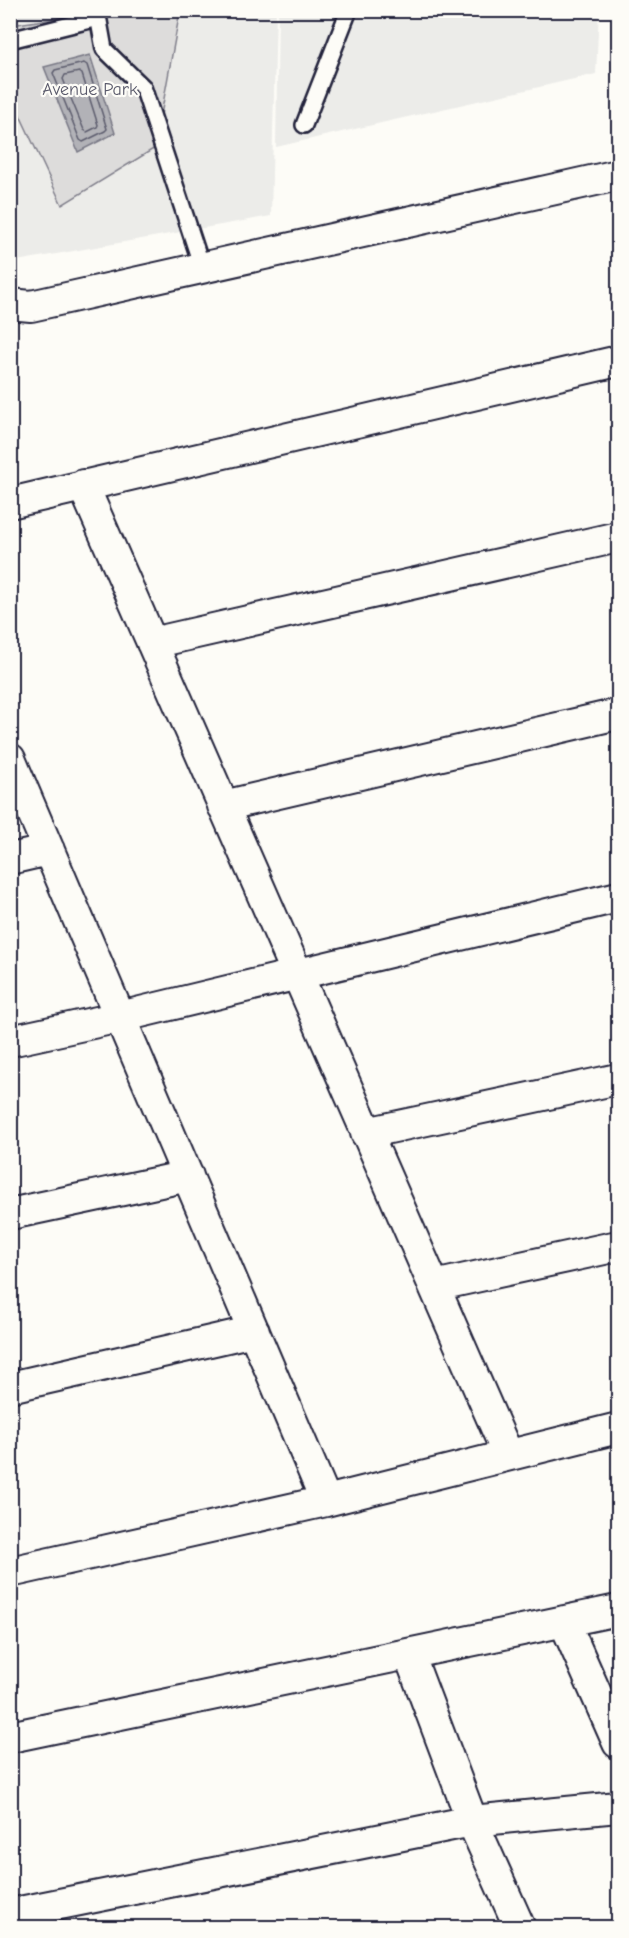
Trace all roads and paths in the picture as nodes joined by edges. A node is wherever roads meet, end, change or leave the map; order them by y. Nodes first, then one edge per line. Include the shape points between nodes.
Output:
1 (349, 10) edge
2 (98, 14) edge
3 (10, 40) edge
4 (304, 124) dead end
5 (618, 175) edge
6 (202, 267) junction
7 (10, 304) edge
8 (618, 361) edge
9 (83, 485) junction
10 (10, 503) edge
11 (618, 537) edge
12 (152, 643) junction
13 (618, 714) edge
14 (10, 759) edge
15 (223, 806) junction
16 (49, 850) junction
17 (10, 859) edge
18 (618, 897) edge
19 (296, 974) junction
20 (120, 1017) junction
21 (10, 1041) edge
22 (618, 1079) edge
23 (366, 1133) junction
24 (188, 1176) junction
25 (10, 1214) edge
26 (618, 1246) edge
27 (434, 1286) junction
28 (254, 1331) junction
29 (10, 1387) edge
30 (618, 1428) edge
31 (508, 1455) junction
32 (326, 1501) junction
33 (10, 1572) edge
34 (618, 1610) edge
35 (564, 1621) junction
36 (408, 1654) junction
37 (10, 1737) edge
38 (618, 1743) edge
39 (618, 1807) edge
40 (472, 1821) junction
41 (10, 1914) edge
42 (520, 1928) edge

1 - 4 lane
2 - 3 lane
2 - 6 lane via 104,49 143,87
5 - 6 street
6 - 7 street via 31,306
8 - 9 street
9 - 10 street
9 - 12 street
11 - 12 street
12 - 15 street
13 - 15 street
14 - 16 street
15 - 19 street
16 - 17 street
16 - 20 street
18 - 19 street
19 - 20 street
19 - 23 street
20 - 21 street
20 - 24 street
22 - 23 street
23 - 27 street
24 - 25 street
24 - 28 street
26 - 27 street
27 - 31 street
28 - 29 street
28 - 32 street
30 - 31 street
31 - 32 street
32 - 33 street
34 - 35 street
35 - 36 street
35 - 38 street
36 - 37 street
36 - 40 street
39 - 40 street
40 - 41 street
40 - 42 street

